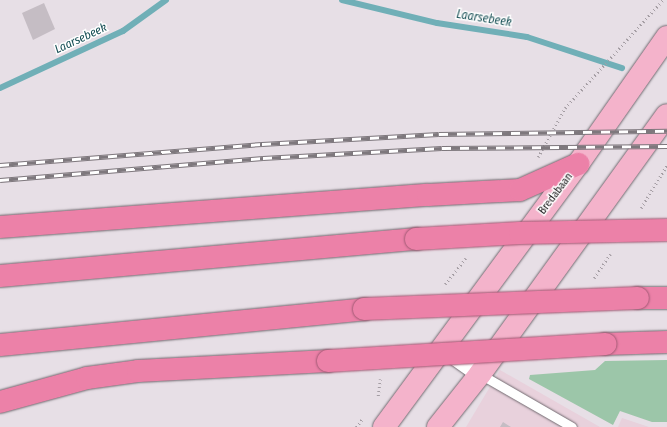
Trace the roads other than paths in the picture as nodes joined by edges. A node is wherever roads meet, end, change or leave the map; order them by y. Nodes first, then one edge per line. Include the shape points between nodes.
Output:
1 (667, 37) edge
2 (667, 115) edge
3 (578, 164) junction
4 (0, 228) edge
5 (667, 230) edge
6 (6, 275) edge
7 (667, 298) edge
8 (667, 342) edge
9 (0, 345) edge
10 (441, 348) junction
11 (480, 374) junction
12 (0, 402) edge
13 (384, 427) edge
14 (438, 427) edge
15 (572, 427) edge

1 - 3 main road, Bredabaan
2 - 11 main road
3 - 4 highway via 520,190
3 - 10 main road, Bredabaan
5 - 6 highway, bridge via 520,233 416,239
7 - 9 highway, bridge via 364,309
8 - 12 highway, bridge via 138,371 87,378
10 - 11 street
10 - 13 main road, Bredabaan
11 - 14 main road
11 - 15 lane

